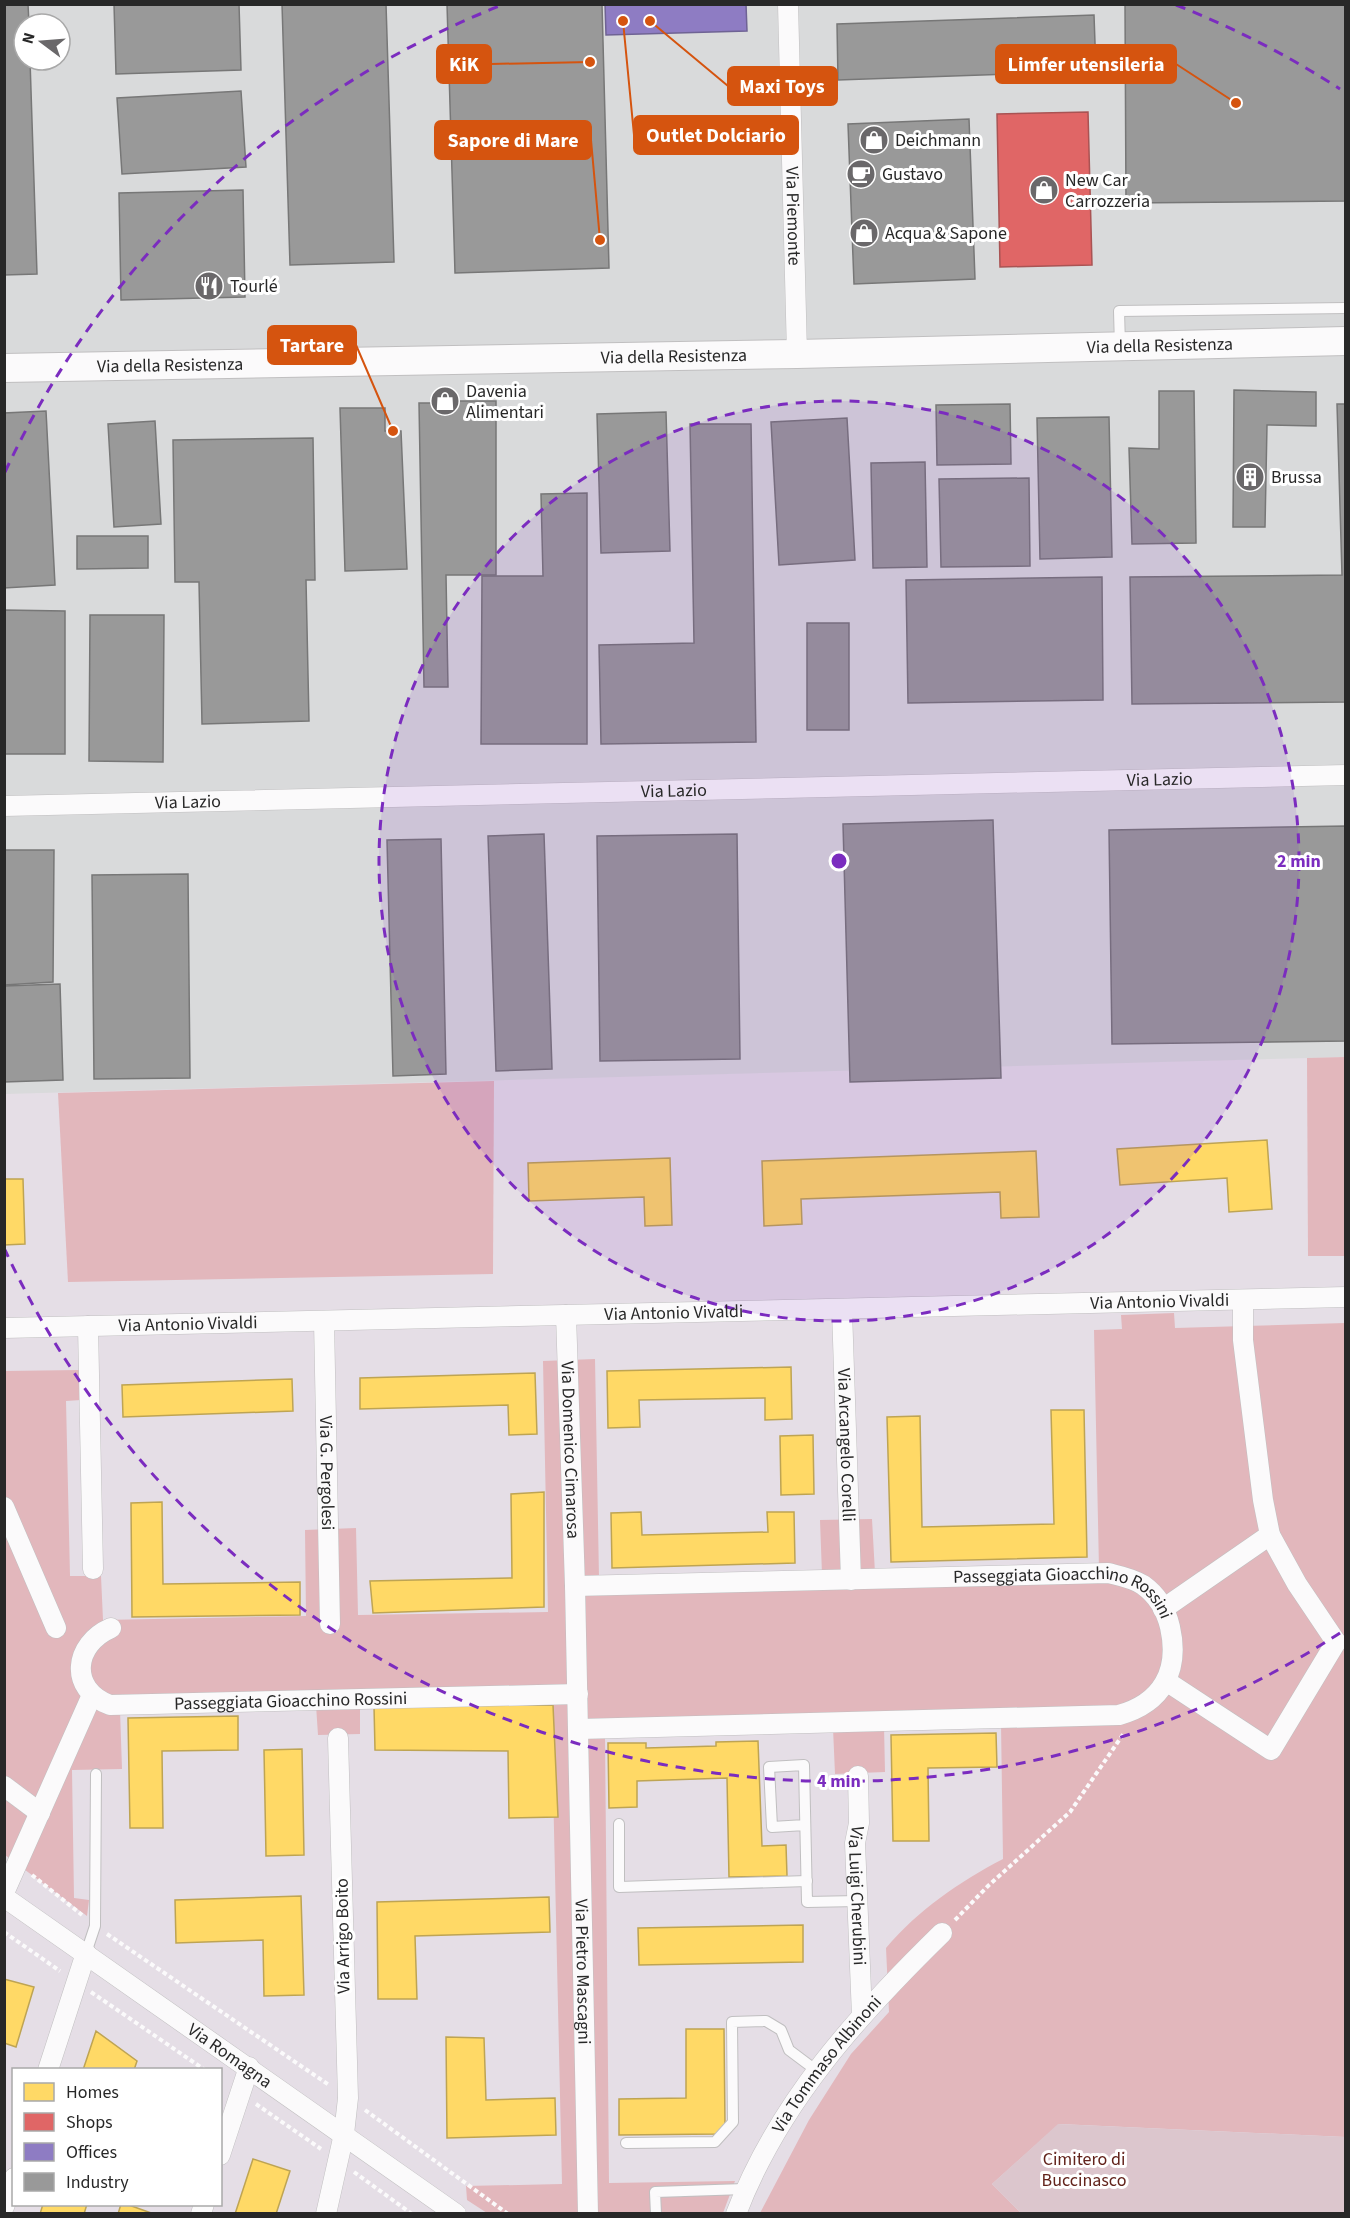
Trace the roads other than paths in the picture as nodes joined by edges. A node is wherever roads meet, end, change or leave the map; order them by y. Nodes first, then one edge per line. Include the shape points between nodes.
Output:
1 (788, 4) edge
2 (1346, 308) edge
3 (1346, 340) edge
4 (1120, 346) junction
5 (797, 354) junction
6 (4, 368) edge
7 (1346, 775) edge
8 (4, 806) edge
9 (1346, 1297) edge
10 (1243, 1300) junction
11 (842, 1310) junction
12 (566, 1315) junction
13 (324, 1321) junction
14 (88, 1326) junction
15 (4, 1328) edge
16 (4, 1507) edge
17 (1270, 1535) junction
18 (93, 1569) dead end
19 (851, 1580) junction
20 (575, 1586) junction
21 (1163, 1609) junction
22 (330, 1624) dead end
23 (56, 1628) dead end
24 (111, 1628) dead end
25 (1341, 1641) edge
26 (1166, 1680) junction
27 (578, 1694) junction
28 (92, 1695) junction
29 (579, 1729) junction
30 (338, 1738) dead end
31 (96, 1774) dead end
32 (858, 1776) dead end
33 (4, 1786) edge
34 (40, 1813) junction
35 (619, 1824) dead end
36 (805, 1825) junction
37 (807, 1881) junction
38 (4, 1895) edge
39 (858, 1901) junction
40 (942, 1933) road end
41 (86, 1953) junction
42 (862, 2016) junction
43 (249, 2067) junction
44 (49, 2068) edge
45 (816, 2071) junction
46 (344, 2134) junction
47 (626, 2143) dead end
48 (222, 2149) edge
49 (12, 2184) edge
50 (745, 2190) junction
51 (4, 2207) edge
52 (326, 2214) edge
53 (456, 2214) edge
54 (588, 2214) edge
55 (656, 2214) edge
56 (736, 2214) edge

1 - 5 street, Via Piemonte
2 - 4 lane via 1119,311
3 - 4 street, Via della Resistenza
4 - 5 street, Via della Resistenza
5 - 6 street, Via della Resistenza
7 - 8 street, Via Lazio
9 - 10 street, Via Antonio Vivaldi
10 - 11 street, Via Antonio Vivaldi
10 - 17 street via 1243,1340
11 - 12 street, Via Antonio Vivaldi
11 - 19 street, Via Arcangelo Corelli
12 - 13 street, Via Antonio Vivaldi
12 - 20 street, Via Domenico Cimarosa
13 - 14 street, Via Antonio Vivaldi
13 - 22 street, Via G. Pergolesi
14 - 15 street, Via Antonio Vivaldi
14 - 18 street
16 - 23 street
17 - 21 street
17 - 25 street via 1298,1584
19 - 20 street, Passeggiata Gioacchino Rossini
19 - 21 street, Passeggiata Gioacchino Rossini via 1108,1574 1128,1577 1143,1586
20 - 27 street
21 - 26 street, Passeggiata Gioacchino Rossini via 1173,1640 1173,1661
24 - 28 street via 89,1641 82,1656 85,1688
25 - 26 street via 1271,1750
26 - 29 street, Passeggiata Gioacchino Rossini via 1141,1707 1098,1717
27 - 28 street, Passeggiata Gioacchino Rossini via 110,1705
27 - 29 street
28 - 34 street
29 - 54 street, Via Pietro Mascagni
30 - 46 street, Via Arrigo Boito via 348,2098
31 - 41 lane via 95,1926
32 - 39 street, Via Luigi Cherubini
33 - 34 street
34 - 38 street
35 - 37 lane via 620,1887
36 - 36 lane via 804,1764 769,1767 772,1827
36 - 37 lane
37 - 39 lane via 807,1902
38 - 41 street, Via Romagna
39 - 42 street, Via Luigi Cherubini
40 - 42 street, Via Tommaso Albinoni
41 - 43 street, Via Romagna
41 - 44 street
42 - 45 street, Via Tommaso Albinoni
43 - 46 street, Via Romagna
43 - 48 street
45 - 47 lane via 789,2050 781,2030 766,2021 732,2022 732,2122 716,2142
45 - 50 street, Via Tommaso Albinoni
46 - 52 street, Via Arrigo Boito
46 - 53 street, Via Romagna
49 - 51 street
50 - 55 lane via 655,2192
50 - 56 street, Via Tommaso Albinoni

